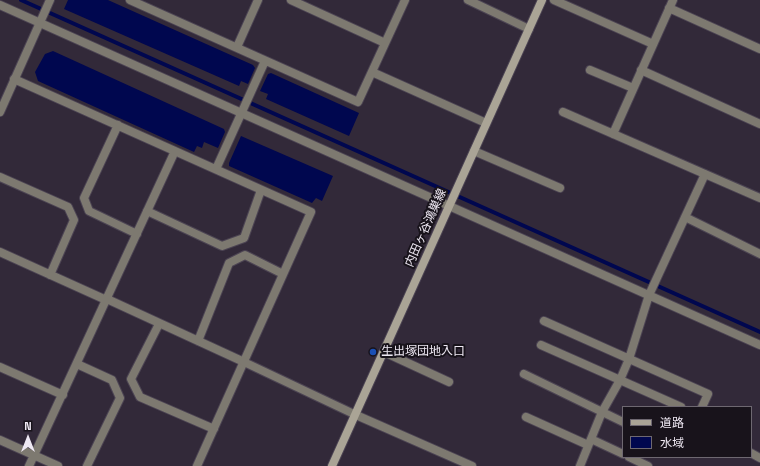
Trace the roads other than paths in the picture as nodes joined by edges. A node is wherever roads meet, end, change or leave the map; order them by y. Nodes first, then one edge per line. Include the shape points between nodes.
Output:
1 (50, 0) edge
2 (130, 0) edge
3 (258, 0) edge
4 (291, 0) edge
5 (405, 0) edge
6 (468, 0) edge
7 (542, 0) edge
8 (554, 0) edge
9 (673, 0) edge
10 (0, 5) edge
11 (669, 8) junction
12 (39, 23) junction
13 (529, 28) junction
14 (386, 43) junction
15 (653, 44) junction
16 (237, 47) junction
17 (760, 49) edge
18 (265, 61) junction
19 (590, 70) dead end
20 (641, 70) junction
21 (372, 72) junction
22 (14, 79) junction
23 (633, 88) junction
24 (0, 112) edge
25 (564, 112) dead end
26 (242, 114) junction
27 (486, 123) junction
28 (760, 124) edge
29 (118, 125) junction
30 (613, 134) junction
31 (175, 151) junction
32 (474, 151) junction
33 (216, 169) junction
34 (705, 174) junction
35 (0, 177) edge
36 (560, 188) dead end
37 (261, 190) junction
38 (760, 198) edge
39 (449, 206) junction
40 (147, 211) junction
41 (685, 217) junction
42 (137, 234) junction
43 (760, 254) edge
44 (1, 255) edge
45 (50, 274) junction
46 (283, 274) junction
47 (649, 295) junction
48 (107, 299) junction
49 (544, 321) dead end
50 (159, 324) junction
51 (198, 341) junction
52 (541, 345) dead end
53 (760, 346) edge
54 (384, 352) junction
55 (629, 359) junction
56 (244, 362) junction
57 (77, 364) junction
58 (0, 367) edge
59 (524, 374) dead end
60 (620, 380) junction
61 (449, 382) dead end
62 (63, 395) junction
63 (679, 406) edge
64 (702, 406) edge
65 (602, 412) junction
66 (356, 414) junction
67 (526, 417) dead end
68 (622, 422) edge
69 (214, 429) junction
70 (0, 440) edge
71 (590, 442) junction
72 (622, 454) edge
73 (34, 455) junction
74 (631, 458) edge
75 (30, 466) edge
76 (58, 466) edge
77 (87, 466) edge
78 (197, 466) edge
79 (332, 466) edge
80 (472, 466) edge
81 (580, 466) edge
82 (648, 466) edge

1 - 12 street
2 - 16 street
3 - 16 street
4 - 14 street
5 - 14 street
6 - 13 street
7 - 13 main road, 内田ヶ谷鴻巣線
8 - 15 street
9 - 11 street
10 - 12 street
11 - 15 street
11 - 17 street
12 - 22 street
12 - 26 street
13 - 27 main road, 内田ヶ谷鴻巣線
14 - 21 street
15 - 20 street
16 - 18 street
18 - 21 street via 358,102
18 - 26 street
19 - 23 street
20 - 23 street
20 - 28 street
21 - 27 street
22 - 24 street
22 - 29 street
23 - 30 street
25 - 30 street
26 - 33 street
26 - 39 street
27 - 32 main road, 内田ヶ谷鴻巣線
29 - 31 street
29 - 42 street via 84,198 90,211
30 - 34 street
31 - 33 street
31 - 40 street
32 - 36 street
32 - 39 main road, 内田ヶ谷鴻巣線
33 - 37 street
34 - 38 street
34 - 41 street
35 - 45 street via 68,206 74,220
37 - 40 street via 244,238 222,246
37 - 46 street via 311,212
39 - 47 street
39 - 54 main road, 内田ヶ谷鴻巣線
40 - 42 street
41 - 43 street
41 - 47 street
42 - 48 street
44 - 45 street
45 - 48 street
46 - 51 street via 245,255 229,263
46 - 56 street
47 - 53 street
47 - 55 street
48 - 50 street
48 - 57 street
49 - 55 street
50 - 51 street
50 - 69 street via 131,379 140,397
51 - 56 street
52 - 60 street
54 - 61 street
54 - 66 main road, 内田ヶ谷鴻巣線
55 - 60 street
55 - 64 street via 708,394
56 - 66 street
56 - 69 street
57 - 62 street
57 - 77 street via 112,380 120,398
58 - 62 street
59 - 65 street
60 - 63 street
60 - 65 street
62 - 73 street
65 - 68 street
65 - 71 street
66 - 79 main road, 内田ヶ谷鴻巣線
66 - 80 street
67 - 71 street
69 - 78 street
70 - 73 street
71 - 72 street
71 - 81 street
73 - 75 street
73 - 76 street
74 - 82 street

